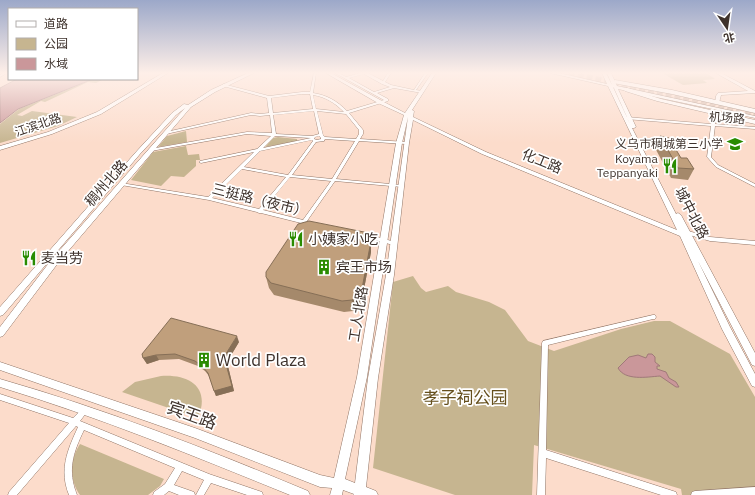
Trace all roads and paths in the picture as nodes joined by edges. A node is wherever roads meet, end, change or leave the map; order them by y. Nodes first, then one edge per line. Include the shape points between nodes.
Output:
1 (123, 96) edge
2 (127, 96) edge
3 (200, 96) edge
4 (206, 96) edge
5 (266, 96) edge
6 (278, 96) edge
7 (312, 96) edge
8 (324, 96) edge
9 (370, 96) edge
10 (371, 96) edge
11 (379, 96) edge
12 (416, 96) edge
13 (420, 96) edge
14 (617, 96) edge
15 (649, 96) edge
16 (656, 96) edge
17 (662, 96) edge
18 (664, 96) edge
19 (665, 96) edge
20 (684, 96) edge
21 (688, 96) edge
22 (718, 96) edge
23 (269, 97) junction
24 (381, 102) junction
25 (717, 102) junction
26 (680, 105) junction
27 (314, 110) junction
28 (745, 110) junction
29 (733, 112) joint
30 (346, 113) junction
31 (714, 113) junction
32 (271, 114) junction
33 (409, 115) junction
34 (755, 117) edge
35 (628, 120) junction
36 (713, 125) junction
37 (755, 129) edge
38 (319, 130) junction
39 (166, 133) junction
40 (274, 135) junction
41 (322, 137) junction
42 (314, 138) junction
43 (357, 140) junction
44 (403, 143) junction
45 (0, 148) edge
46 (151, 150) junction
47 (259, 150) junction
48 (202, 162) dead end
49 (242, 168) junction
50 (289, 176) junction
51 (333, 181) junction
52 (121, 184) junction
53 (393, 185) junction
54 (401, 186) junction
55 (755, 186) edge
56 (209, 199) junction
57 (259, 212) junction
58 (304, 222) junction
59 (311, 224) edge
60 (685, 233) junction
61 (355, 234) edge
62 (384, 240) junction
63 (393, 243) junction
64 (755, 243) edge
65 (0, 313) edge
66 (653, 316) dead end
67 (0, 333) edge
68 (755, 362) edge
69 (0, 366) edge
70 (0, 383) edge
71 (755, 383) edge
72 (0, 397) edge
73 (84, 410) junction
74 (74, 422) junction
75 (82, 426) junction
76 (543, 453) junction
77 (180, 466) junction
78 (209, 478) junction
79 (168, 487) junction
80 (338, 490) edge
81 (755, 490) edge
82 (360, 493) edge
83 (12, 495) edge
84 (73, 495) edge
85 (157, 495) edge
86 (191, 495) edge
87 (200, 495) edge
88 (259, 495) edge
89 (304, 495) edge
90 (372, 495) edge
91 (542, 495) edge
92 (673, 495) edge
93 (695, 495) edge

1 - 45 main road, 江滨北路 via 83,118
2 - 45 main road, 江滨北路 via 99,113
3 - 65 main road, 稠州北路 via 174,114 138,153
4 - 39 main road, 稠州北路 via 189,106
5 - 23 street
6 - 23 street
7 - 27 street
8 - 30 street
9 - 24 main road, 化工路
10 - 24 main road, 化工路
11 - 24 street via 387,100
12 - 33 main road, 工人北路
13 - 33 main road, 工人北路
14 - 35 main road, 城中北路
15 - 26 highway
16 - 29 main road
17 - 34 main road
18 - 34 highway
19 - 28 highway
20 - 28 highway
21 - 25 highway
22 - 25 main road
23 - 32 street
24 - 30 street
24 - 33 main road, 化工路
25 - 34 highway
26 - 31 highway
26 - 34 highway
27 - 30 street
27 - 32 street
27 - 38 street
28 - 34 highway
29 - 34 highway
30 - 43 street via 361,130
31 - 34 highway
31 - 36 street
32 - 39 street via 251,114
32 - 40 street
33 - 44 main road, 工人北路
33 - 60 main road, 化工路 via 484,153
35 - 36 street, 机场路
35 - 60 main road, 城中北路
36 - 37 street, 机场路
36 - 55 street via 708,157 717,166
38 - 41 street
38 - 42 street
39 - 46 main road, 稠州北路
40 - 42 street
40 - 46 street via 247,133
40 - 47 street
41 - 42 street via 320,141
41 - 43 street
42 - 47 street
42 - 50 street
43 - 44 street
43 - 51 street
44 - 53 main road, 工人北路
44 - 54 main road, 工人北路
46 - 52 main road, 稠州北路
47 - 48 street
47 - 49 street
49 - 50 street
49 - 56 street
50 - 51 street
50 - 57 street
51 - 53 street
51 - 58 street
52 - 56 street, 三挺路（夜市）
52 - 67 main road, 稠州北路 via 55,261
53 - 54 street
53 - 62 main road, 工人北路
54 - 63 main road, 工人北路
56 - 57 street, 三挺路（夜市）
57 - 58 street, 三挺路（夜市）
58 - 59 street, 三挺路（夜市）
60 - 64 street, 化工路 via 710,239
60 - 68 main road, 城中北路
60 - 71 main road, 城中北路 via 738,356
61 - 62 street
62 - 63 street
62 - 80 main road, 工人北路 via 362,377
63 - 82 main road, 工人北路 via 373,378
66 - 76 street via 545,343
69 - 80 main road, 宾王路 via 188,430
70 - 73 main road
72 - 74 street
73 - 74 street
73 - 89 main road
74 - 75 street
74 - 83 street
75 - 77 street
75 - 84 street via 73,445 69,462 68,476
76 - 91 street
76 - 92 street
77 - 78 street
77 - 79 street
78 - 87 street
78 - 88 street
79 - 85 street
79 - 86 street
80 - 82 main road, 宾王路
81 - 93 street
82 - 90 main road, 宾王路

